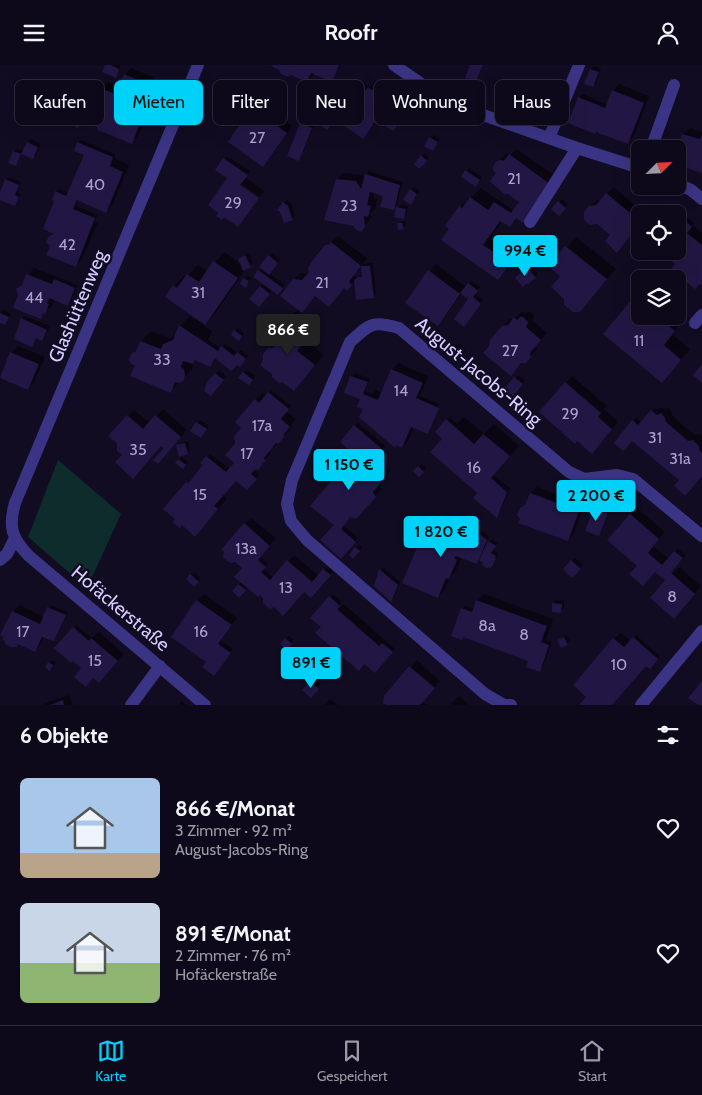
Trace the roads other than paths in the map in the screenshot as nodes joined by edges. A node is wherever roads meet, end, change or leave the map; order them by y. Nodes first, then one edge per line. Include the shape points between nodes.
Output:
1 (198, 65) edge
2 (394, 65) edge
3 (579, 65) edge
4 (674, 85) dead end
5 (549, 138) junction
6 (654, 140) edge
7 (577, 148) junction
8 (631, 165) edge
9 (686, 188) edge
10 (702, 199) edge
11 (530, 222) dead end
12 (702, 536) edge
13 (15, 538) junction
14 (0, 560) edge
15 (702, 631) edge
16 (160, 666) junction
17 (131, 705) edge
18 (205, 705) edge
19 (504, 705) edge
20 (511, 705) edge
21 (641, 705) edge

1 - 13 street, Glashüttenweg via 15,503 12,514
2 - 5 street via 449,103
3 - 5 street
4 - 6 street
5 - 7 street
7 - 8 street
7 - 11 street
9 - 10 street
12 - 19 street, August-Jacobs-Ring via 633,479 617,475 584,479 569,472 399,328 381,323 367,327 350,342 292,480 287,503 291,521 307,540 485,695
13 - 14 street
13 - 16 street, Hofäckerstraße via 29,556
15 - 21 street
16 - 17 street
16 - 18 street, Hofäckerstraße
19 - 20 street, August-Jacobs-Ring

